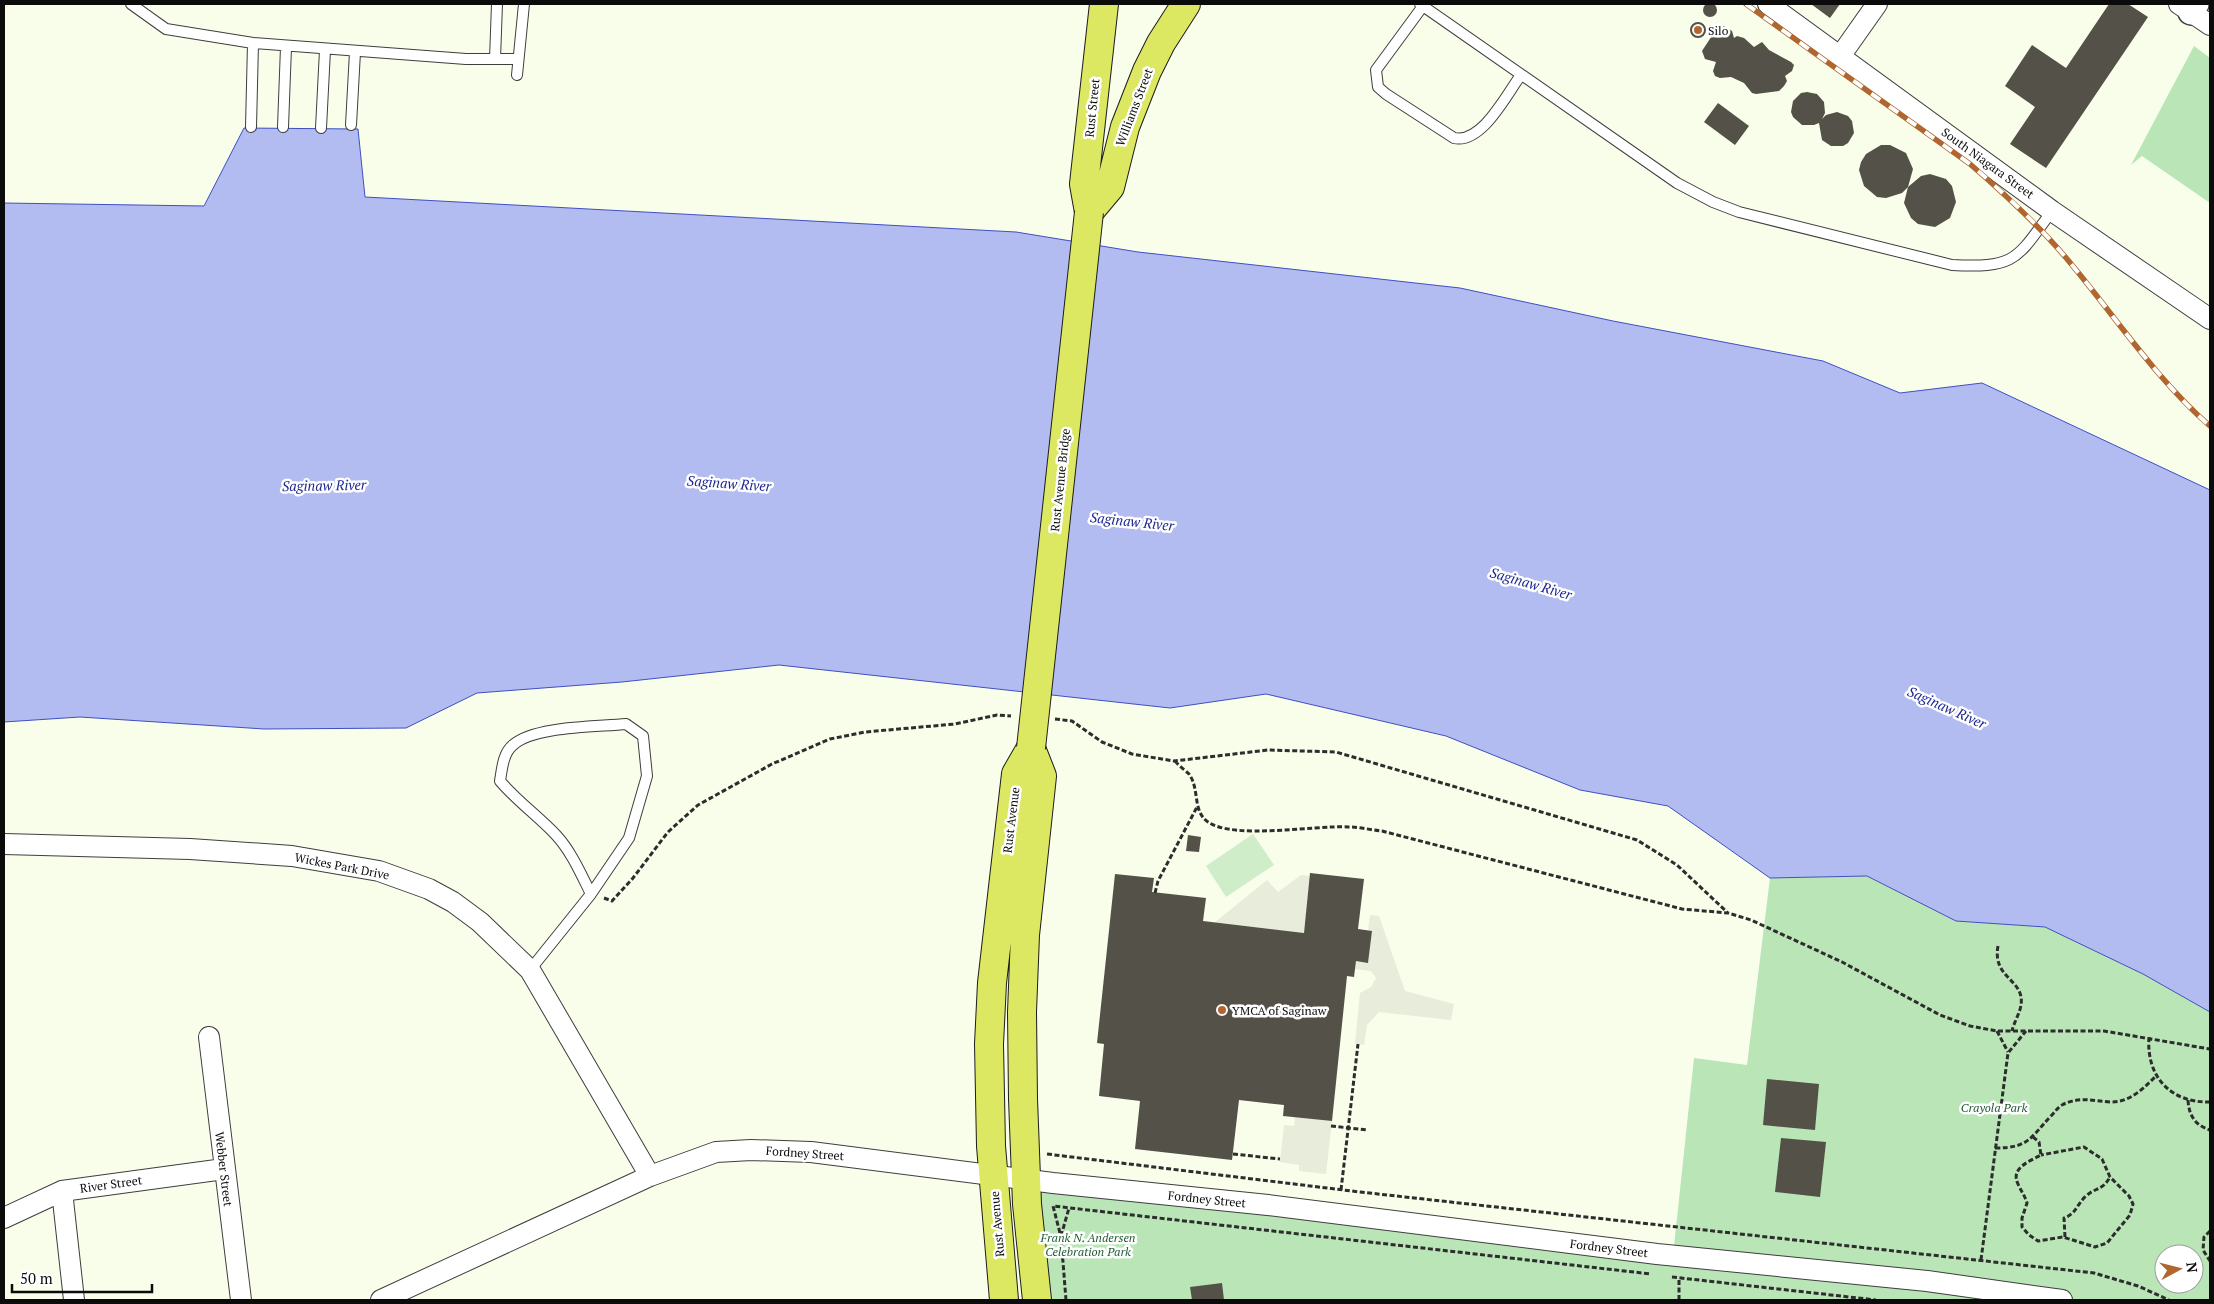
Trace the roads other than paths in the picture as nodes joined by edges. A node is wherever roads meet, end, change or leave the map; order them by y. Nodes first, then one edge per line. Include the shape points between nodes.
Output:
1 (131, 4) edge
2 (497, 4) edge
3 (524, 4) edge
4 (1104, 4) edge
5 (1186, 4) edge
6 (1768, 4) edge
7 (1877, 4) edge
8 (1421, 5) edge
9 (253, 43) junction
10 (286, 47) junction
11 (325, 50) junction
12 (355, 52) junction
13 (1841, 54) junction
14 (495, 59) junction
15 (518, 59) junction
16 (1521, 74) junction
17 (516, 75) dead end
18 (351, 125) dead end
19 (251, 127) dead end
20 (283, 127) dead end
21 (321, 128) dead end
22 (2052, 210) junction
23 (1089, 212) junction
24 (2210, 319) edge
25 (1031, 748) junction
26 (4, 844) edge
27 (592, 894) junction
28 (530, 970) junction
29 (209, 1037) dead end
30 (224, 1169) junction
31 (993, 1174) junction
32 (650, 1176) junction
33 (1026, 1178) junction
34 (62, 1191) junction
35 (4, 1218) edge
36 (74, 1300) edge
37 (241, 1300) edge
38 (381, 1300) edge
39 (1004, 1300) edge
40 (1037, 1300) edge
41 (2062, 1300) edge

1 - 9 lane via 166,29
2 - 14 lane
3 - 15 lane
4 - 23 highway, Rust Street via 1084,184
5 - 23 highway, Williams Street via 1161,43 1143,80 1125,127 1110,187
6 - 13 street, South Niagara Street
7 - 13 street
8 - 16 lane
8 - 16 lane via 1376,70 1378,87 1386,94 1462,140 1481,130
9 - 10 lane
9 - 19 lane
10 - 11 lane
10 - 20 lane
11 - 12 lane
11 - 21 lane
12 - 14 lane
12 - 18 lane
13 - 22 street, South Niagara Street
14 - 15 lane
15 - 17 lane
16 - 22 lane via 1677,183 1713,202 1748,214 1952,265 1986,267 2004,264 2019,254
22 - 24 street, South Niagara Street
23 - 25 highway, Rust Avenue Bridge, bridge
25 - 31 highway, Rust Avenue via 1016,774 992,983 989,1098
25 - 33 highway, Rust Avenue via 1042,776 1023,974 1022,1090
26 - 28 street, Wickes Park Drive via 190,849 292,856 378,871 429,889 453,902 480,922
27 - 27 lane via 629,838 647,776 643,736 626,724 533,733 512,746 504,758 500,781 515,799 556,835
27 - 28 lane
28 - 32 street, Wickes Park Drive
29 - 30 street, Webber Street
30 - 34 street, River Street
30 - 37 street, Webber Street
31 - 32 street, Fordney Street via 811,1152 751,1150 716,1152
31 - 33 street, Fordney Street
31 - 39 highway, Rust Avenue
32 - 38 street, Fordney Street
33 - 40 highway, Rust Avenue
33 - 41 street, Fordney Street via 1656,1254 1927,1281
34 - 35 street, River Street
34 - 36 street

